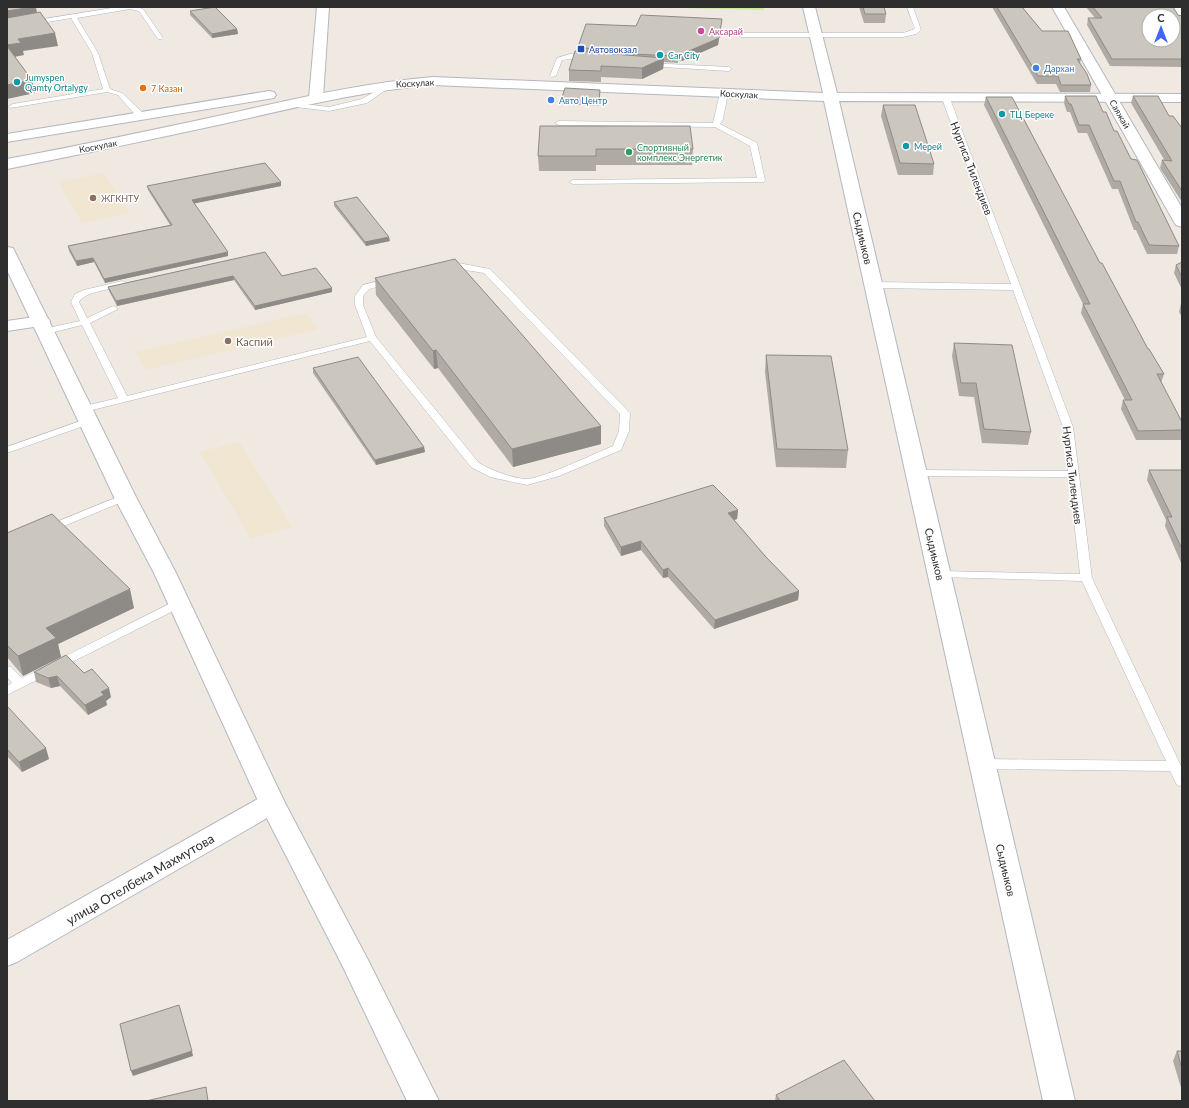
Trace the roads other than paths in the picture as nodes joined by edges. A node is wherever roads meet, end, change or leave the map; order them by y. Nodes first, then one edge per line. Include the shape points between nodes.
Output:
1 (323, 7) edge
2 (809, 7) edge
3 (910, 7) edge
4 (1058, 7) edge
5 (1174, 7) edge
6 (73, 16) junction
7 (1182, 18) edge
8 (7, 27) edge
9 (741, 34) dead end
10 (815, 35) junction
11 (160, 38) dead end
12 (599, 60) edge
13 (638, 64) edge
14 (729, 69) dead end
15 (553, 76) junction
16 (389, 85) junction
17 (107, 90) junction
18 (317, 92) junction
19 (724, 93) junction
20 (830, 94) junction
21 (945, 96) junction
22 (1110, 97) junction
23 (1182, 98) edge
24 (288, 104) junction
25 (13, 106) dead end
26 (140, 115) junction
27 (104, 121) junction
28 (560, 122) dead end
29 (716, 125) junction
30 (7, 138) edge
31 (119, 142) junction
32 (7, 164) edge
33 (573, 182) dead end
34 (1182, 222) edge
35 (8, 255) edge
36 (133, 282) edge
37 (874, 285) junction
38 (1017, 287) junction
39 (114, 309) dead end
40 (85, 322) junction
41 (7, 326) edge
42 (44, 326) junction
43 (372, 338) junction
44 (124, 400) junction
45 (86, 415) junction
46 (7, 450) edge
47 (916, 473) junction
48 (1073, 474) junction
49 (126, 497) junction
50 (35, 535) edge
51 (939, 574) junction
52 (1086, 578) junction
53 (179, 603) junction
54 (7, 670) edge
55 (20, 684) junction
56 (7, 691) edge
57 (982, 764) junction
58 (1174, 766) junction
59 (1182, 782) edge
60 (272, 803) junction
61 (7, 954) edge
62 (423, 1101) edge
63 (1059, 1101) edge

1 - 18 street
2 - 10 street, Сыдиыков
3 - 10 lane via 918,30 914,33
4 - 22 street, Саяжай
5 - 7 street
6 - 8 lane
6 - 11 lane via 130,7 141,10
6 - 17 lane via 95,53
9 - 10 lane
10 - 20 street, Сыдиыков
12 - 15 lane via 570,56 559,59
13 - 14 lane
15 - 18 street, Коскулак via 439,72 376,76
15 - 20 street, Коскулак
16 - 18 street, Коскулак
16 - 19 street, Коскулак via 433,82
16 - 24 lane via 364,101 330,109
17 - 25 lane
17 - 26 lane via 120,94
18 - 24 street, Коскулак
18 - 26 street, Коскулак
19 - 20 street, Коскулак
19 - 29 lane
20 - 21 street
20 - 37 street, Сыдиыков
21 - 22 street
21 - 38 lane, Нургиса Тилендиев
22 - 23 street
22 - 34 street, Саяжай
24 - 31 street, Коскулак
26 - 27 street, Коскулак
27 - 30 street, Коскулак
27 - 31 street
28 - 29 lane
29 - 33 lane via 754,145 761,180
31 - 32 street, Коскулак
35 - 42 street
36 - 40 lane via 78,296 75,302
37 - 38 lane
37 - 47 street, Сыдиыков
38 - 48 lane, Нургиса Тилендиев via 1068,427
39 - 40 lane
40 - 42 lane
40 - 44 lane
41 - 42 street
42 - 45 street
43 - 43 lane via 475,466 494,475 527,482 555,474 616,448 624,431 624,413 487,271 453,265 366,288 359,296 359,305
43 - 44 lane
44 - 45 lane
45 - 46 lane
45 - 49 street
47 - 48 lane
47 - 51 street, Сыдиыков
48 - 52 lane, Нургиса Тилендиев
49 - 50 lane
49 - 53 street
51 - 52 lane
51 - 57 street, Сыдиыков
52 - 58 lane, Нургиса Тилендиев
53 - 55 lane
53 - 60 street
54 - 55 lane
55 - 56 lane
57 - 58 lane
57 - 63 street, Сыдиыков
58 - 59 lane, Нургиса Тилендиев
60 - 61 street, улица Отелбека Махмутова
60 - 62 street via 357,966

